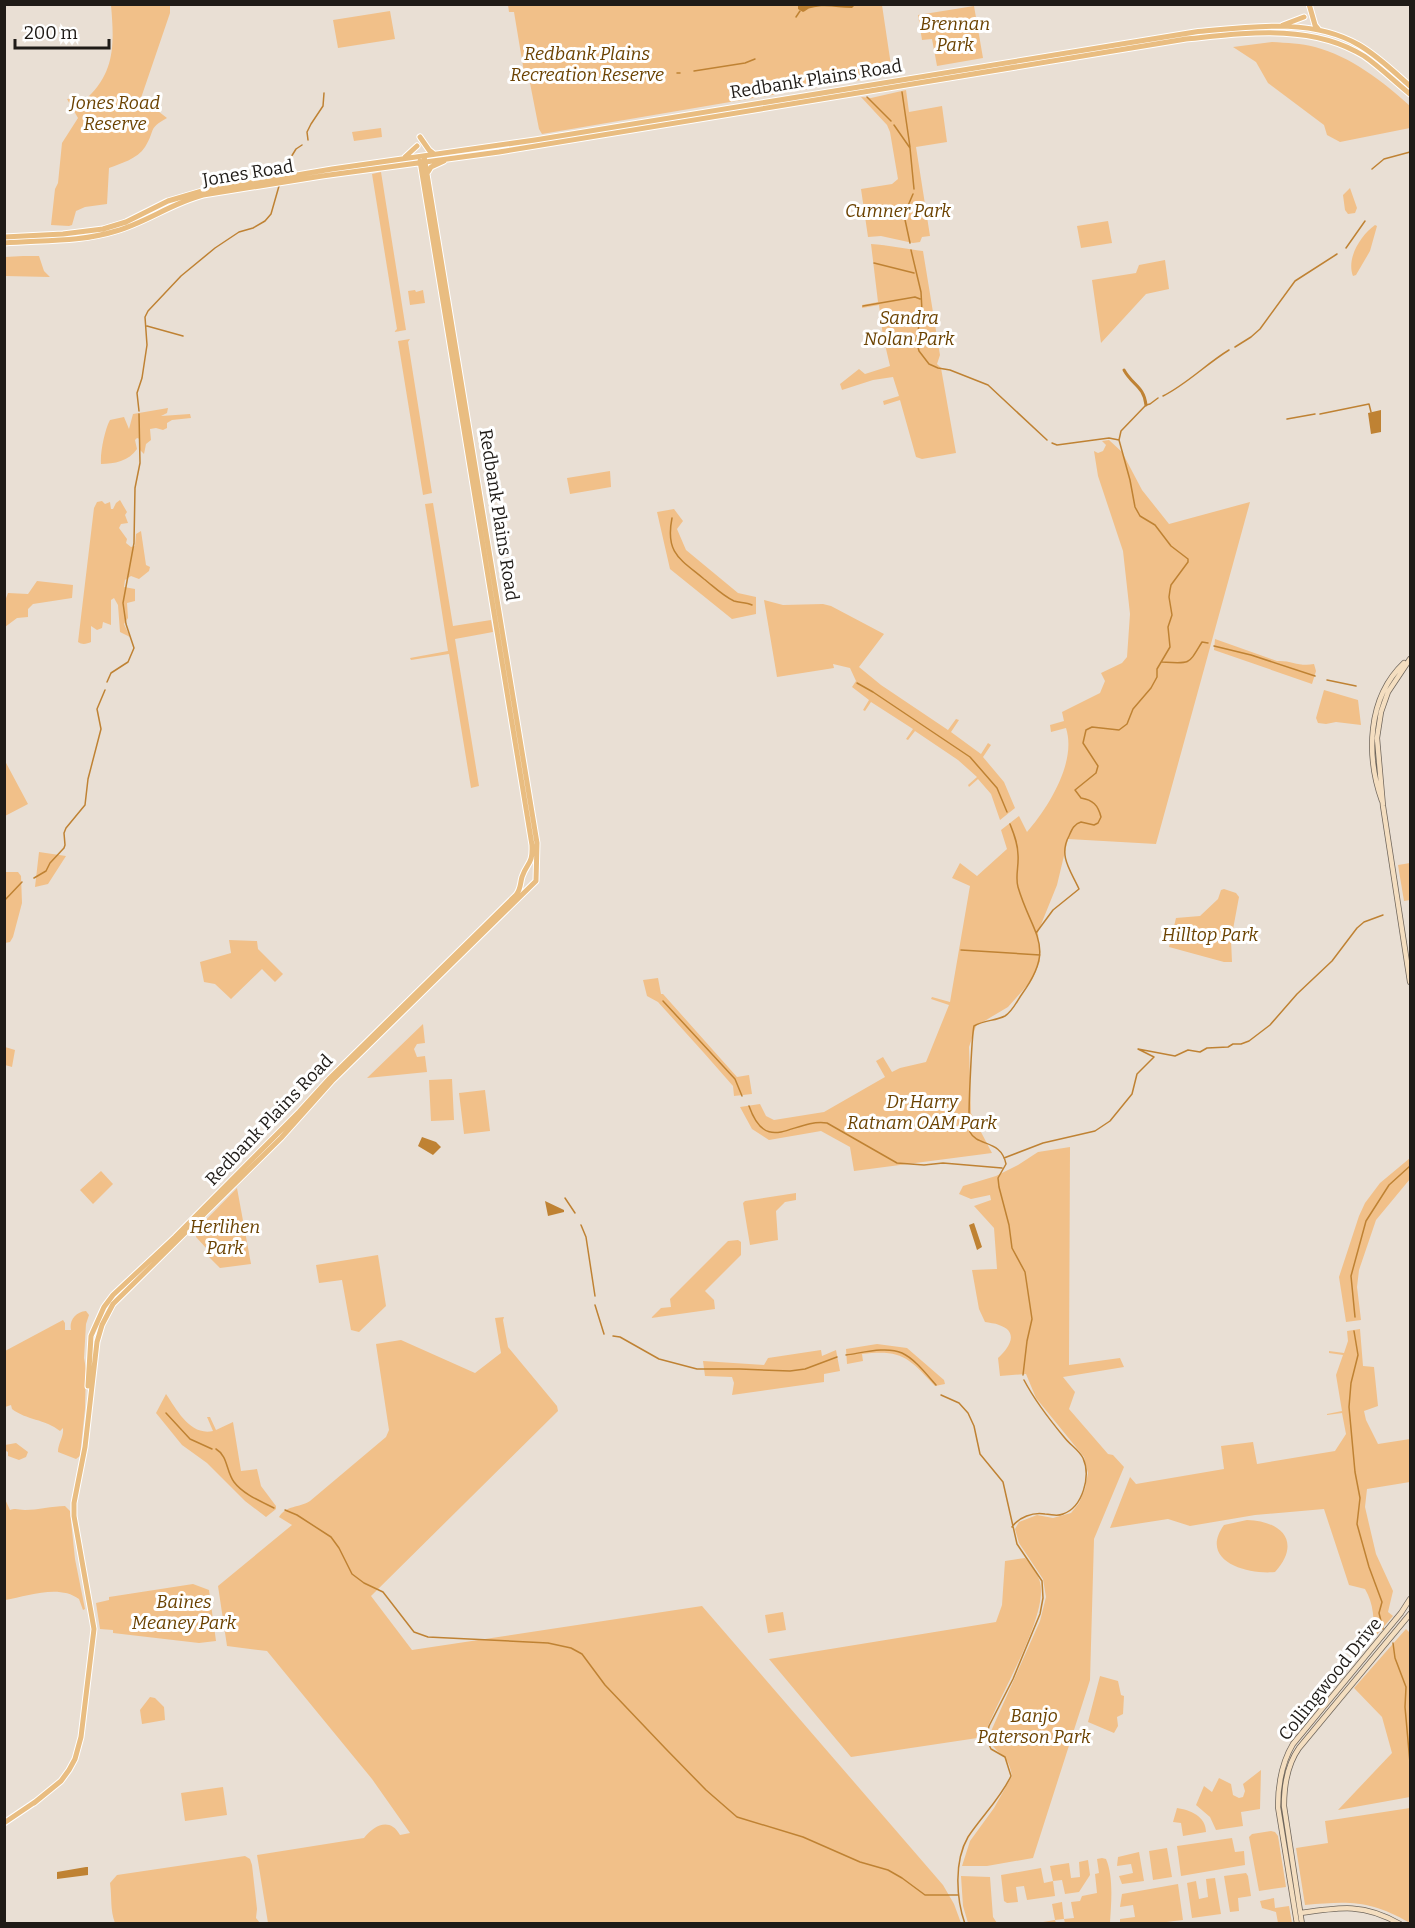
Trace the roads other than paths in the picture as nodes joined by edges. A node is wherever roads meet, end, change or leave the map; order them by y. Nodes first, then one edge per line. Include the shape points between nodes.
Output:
1 (1309, 4) edge
2 (1304, 17) dead end
3 (1279, 26) junction
4 (1319, 30) junction
5 (1410, 86) edge
6 (1410, 94) edge
7 (420, 137) dead end
8 (417, 146) dead end
9 (435, 155) junction
10 (463, 157) junction
11 (422, 159) junction
12 (401, 160) junction
13 (427, 174) junction
14 (434, 212) junction
15 (81, 235) junction
16 (432, 236) junction
17 (4, 237) edge
18 (4, 243) edge
19 (452, 328) junction
20 (450, 348) junction
21 (1410, 658) edge
22 (526, 870) junction
23 (536, 873) junction
24 (521, 884) junction
25 (529, 889) junction
26 (1410, 982) edge
27 (89, 1400) junction
28 (1410, 1599) edge
29 (1410, 1614) edge
30 (4, 1823) edge
31 (1319, 1911) junction
32 (1298, 1914) junction
33 (1297, 1923) edge
34 (1302, 1923) edge
35 (1400, 1923) edge

1 - 4 main road
2 - 3 main road
3 - 4 main road, Redbank Plains Road
3 - 9 main road, Redbank Plains Road via 1169,35
4 - 5 main road, Redbank Plains Road via 1365,48
6 - 10 main road, Redbank Plains Road via 1364,56 1317,36 1212,36
7 - 9 main road
8 - 12 main road
9 - 11 main road, Redbank Plains Road
10 - 11 main road, Redbank Plains Road
10 - 13 main road via 435,165
11 - 12 main road, Jones Road
11 - 13 main road, Redbank Plains Road
11 - 15 main road, Jones Road via 203,195 120,230
11 - 16 main road, Redbank Plains Road
12 - 15 main road, Jones Road via 189,194 120,224
13 - 14 main road, Redbank Plains Road
14 - 16 main road
14 - 19 main road, Redbank Plains Road
15 - 17 main road
15 - 18 main road
16 - 20 main road, Redbank Plains Road
19 - 20 main road
19 - 23 main road, Redbank Plains Road via 537,843
20 - 22 main road, Redbank Plains Road via 532,845
21 - 26 main road via 1385,690 1373,732 1372,763 1383,806
22 - 23 main road
22 - 24 main road
23 - 25 main road via 535,883
24 - 25 main road
24 - 27 main road, Redbank Plains Road via 516,895 168,1244 112,1295 91,1336
25 - 27 main road, Redbank Plains Road via 340,1073 183,1237 119,1296 99,1333
27 - 30 main road, Redbank Plains Road via 74,1503 94,1629 81,1737 75,1759 61,1781
28 - 32 main road, Collingwood Drive via 1286,1758 1278,1807
29 - 32 main road, Collingwood Drive via 1303,1743 1288,1770 1284,1806
31 - 32 main road
31 - 34 main road
31 - 35 main road via 1362,1909
32 - 33 main road, Collingwood Drive
32 - 34 main road, Collingwood Drive

